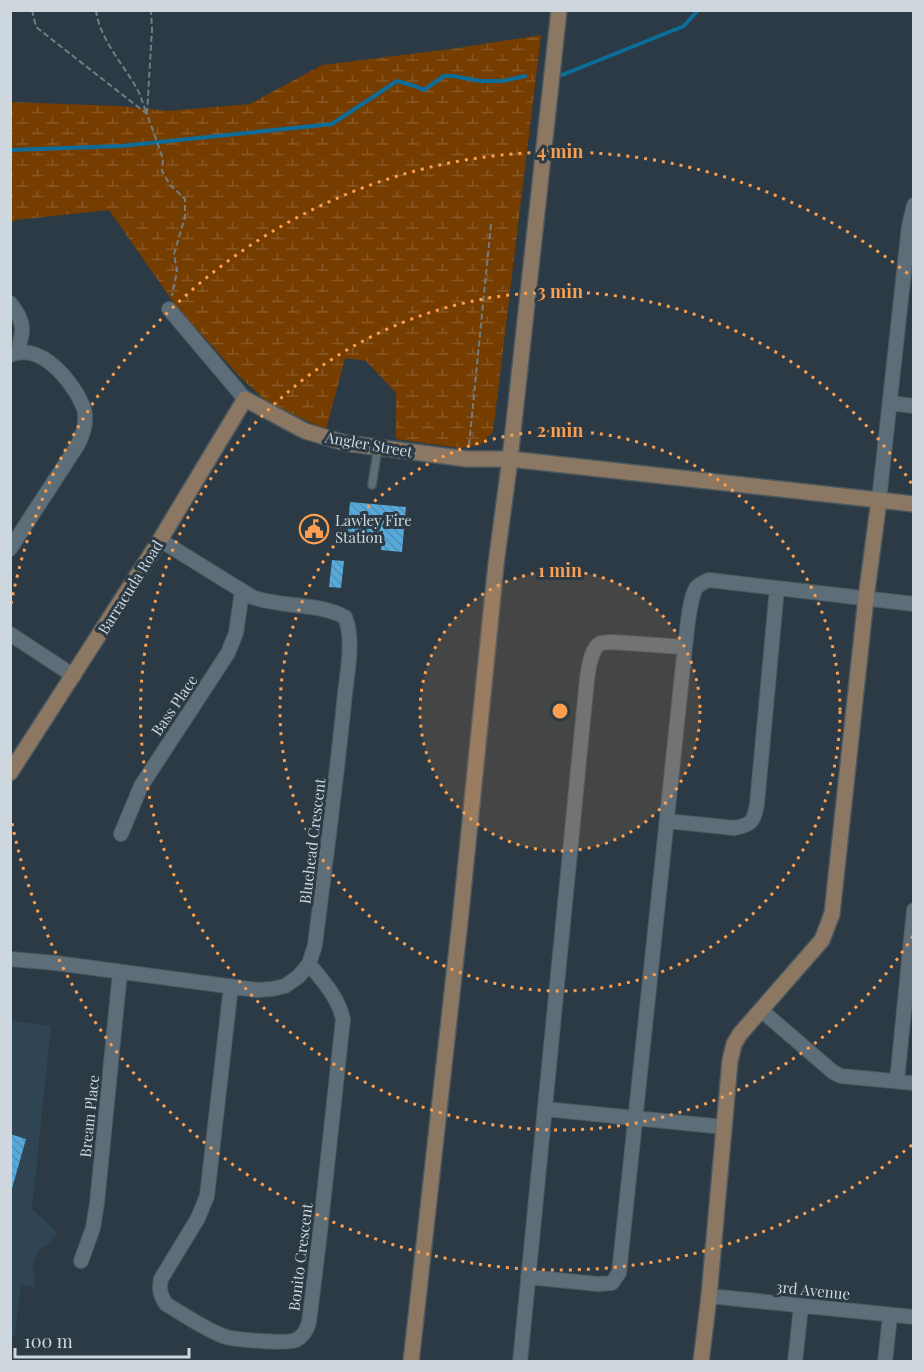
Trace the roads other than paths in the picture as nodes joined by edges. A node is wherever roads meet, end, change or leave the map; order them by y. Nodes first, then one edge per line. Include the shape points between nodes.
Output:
1 (559, 10) edge
2 (914, 205) edge
3 (10, 303) edge
4 (169, 309) road end
5 (16, 354) edge
6 (245, 399) junction
7 (890, 403) junction
8 (914, 406) edge
9 (378, 447) junction
10 (510, 459) junction
11 (372, 485) dead end
12 (879, 500) junction
13 (914, 504) edge
14 (160, 540) junction
15 (10, 549) edge
16 (777, 588) junction
17 (242, 591) junction
18 (866, 598) junction
19 (914, 604) edge
20 (10, 634) edge
21 (686, 647) junction
22 (74, 676) junction
23 (10, 773) edge
24 (667, 821) junction
25 (122, 834) dead end
26 (914, 910) edge
27 (10, 959) edge
28 (309, 964) junction
29 (120, 972) junction
30 (231, 986) junction
31 (761, 1010) junction
32 (897, 1081) junction
33 (914, 1083) edge
34 (545, 1110) junction
35 (636, 1119) junction
36 (724, 1127) junction
37 (81, 1261) dead end
38 (528, 1277) junction
39 (708, 1296) junction
40 (801, 1306) junction
41 (890, 1315) junction
42 (914, 1317) edge
43 (411, 1362) edge
44 (520, 1362) edge
45 (701, 1362) edge
46 (795, 1362) edge
47 (885, 1362) edge

1 - 10 street
2 - 7 street
3 - 5 street via 21,321
4 - 6 street, Angler Street
5 - 15 street via 36,355 51,363 70,383 86,414 77,446
6 - 9 street, Angler Street via 305,431 345,443
6 - 14 street, Barracuda Road
7 - 8 street
7 - 12 street
9 - 10 street, Angler Street via 467,459
9 - 11 lane
10 - 12 street, Angler Street
10 - 43 street
12 - 13 street, Angler Street
12 - 18 street
14 - 17 street, Bluehead Crescent
14 - 22 street, Barracuda Road
16 - 18 street
16 - 21 street via 709,580 701,584 693,597
16 - 24 street via 757,804 752,822 734,828
17 - 25 street, Bass Place via 236,633 228,653 141,786
17 - 28 street, Bluehead Crescent via 266,602 334,612 345,617 349,626 338,765 315,945
18 - 19 street
18 - 31 street via 832,914 822,940
20 - 22 street
21 - 24 street
21 - 34 street via 602,643 591,658
22 - 23 street, Barracuda Road
24 - 35 street
26 - 32 street
27 - 29 street
28 - 30 street via 285,986 257,990
28 - 30 street, Bonito Crescent via 333,995 343,1019 309,1322 306,1333 290,1342 226,1337 166,1304 159,1288 207,1196
29 - 30 street
29 - 37 street, Bream Place via 98,1203
31 - 32 street via 833,1072
31 - 36 street via 734,1044
32 - 33 street
34 - 35 street
34 - 38 street
35 - 36 street
35 - 38 street via 619,1273 612,1283 598,1284
36 - 39 street
38 - 44 street
39 - 40 street, 3rd Avenue
39 - 45 street
40 - 41 street, 3rd Avenue
40 - 46 street
41 - 42 street, 3rd Avenue
41 - 47 street

